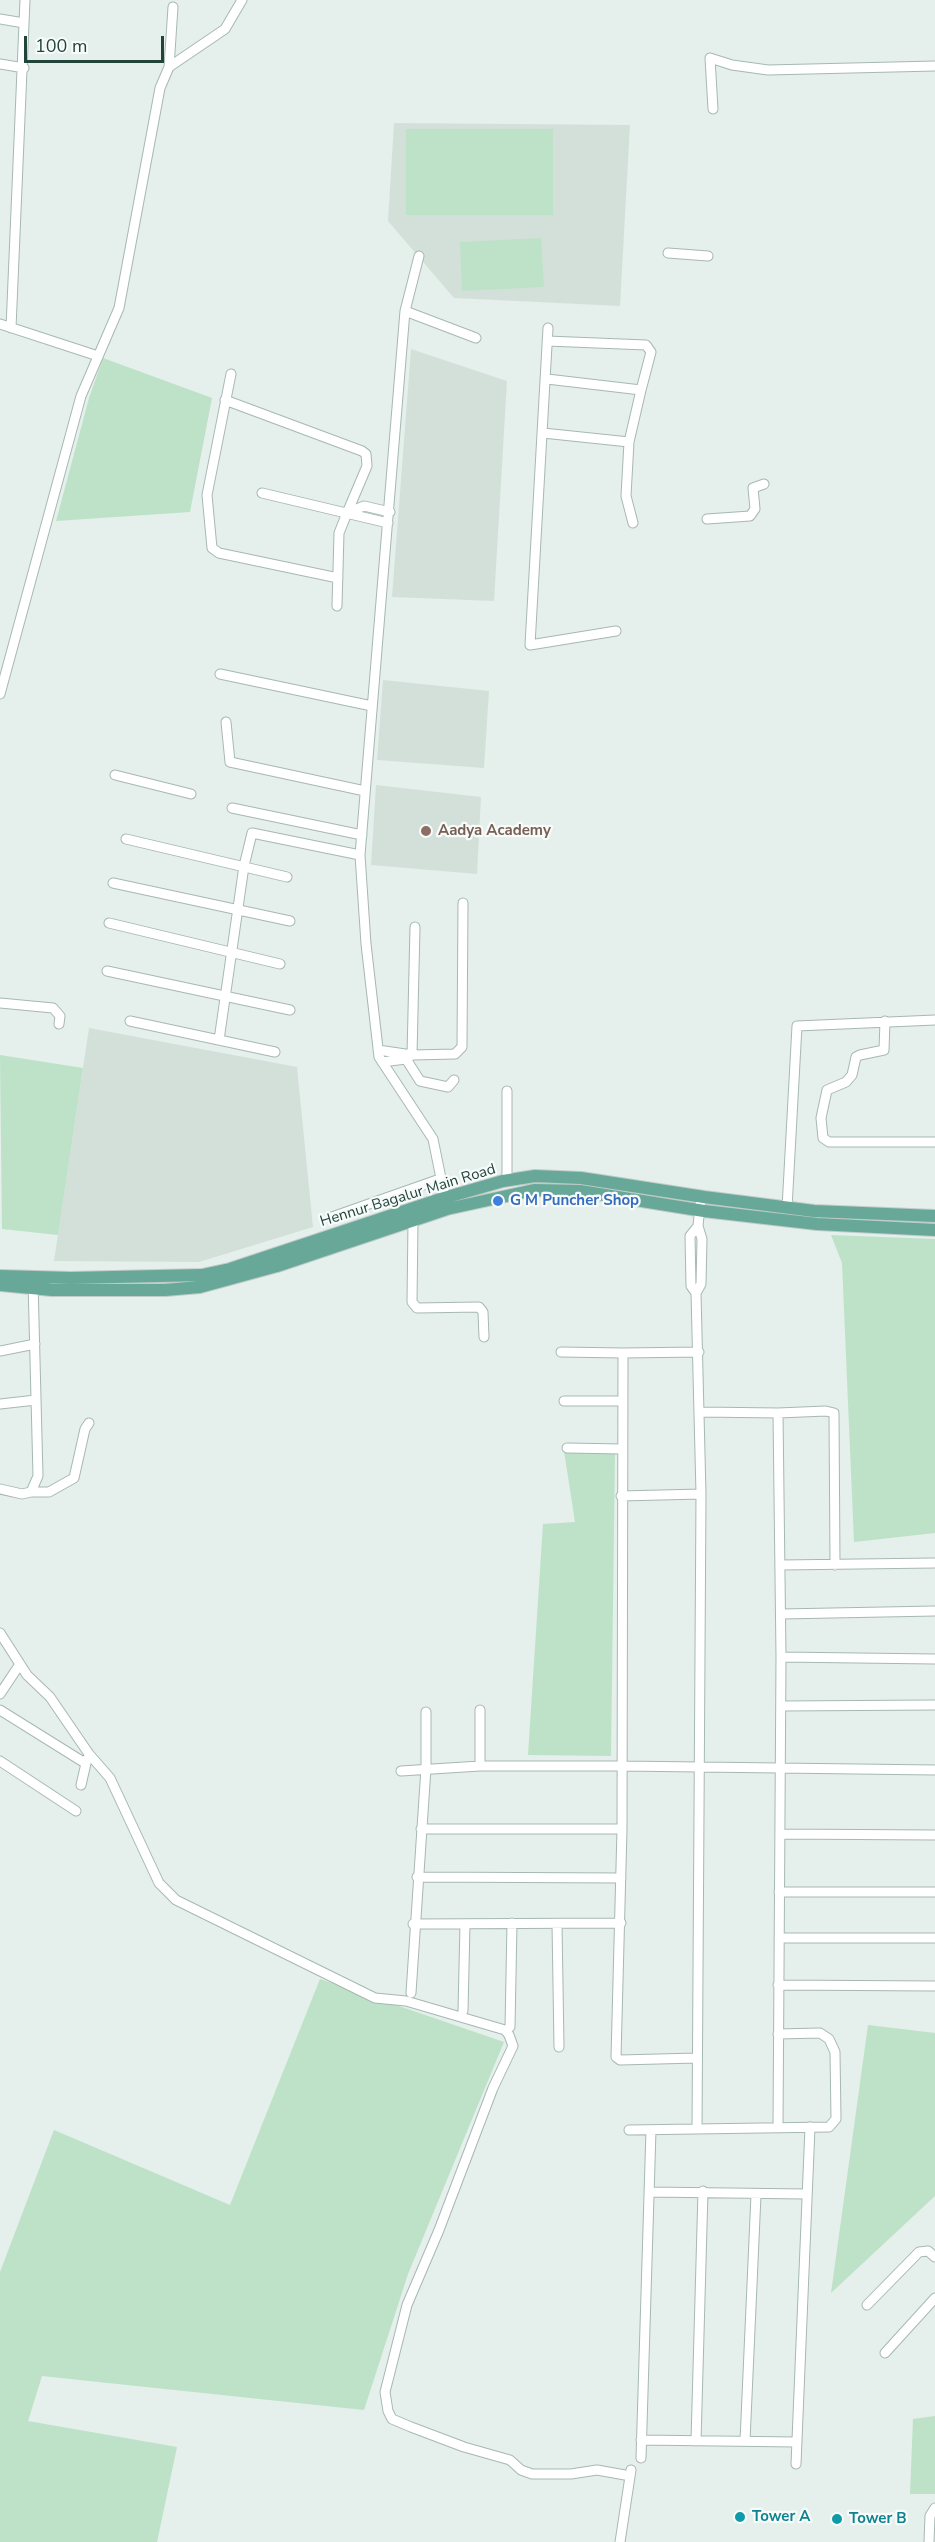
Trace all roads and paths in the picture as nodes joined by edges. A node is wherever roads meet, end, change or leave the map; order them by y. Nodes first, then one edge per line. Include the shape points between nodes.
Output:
1 (25, 0) edge
2 (242, 0) edge
3 (172, 7) dead end
4 (0, 19) edge
5 (24, 23) junction
6 (0, 64) edge
7 (935, 66) edge
8 (24, 68) junction
9 (169, 68) junction
10 (713, 109) dead end
11 (668, 253) dead end
12 (419, 256) dead end
13 (708, 256) dead end
14 (405, 311) junction
15 (0, 324) edge
16 (11, 328) junction
17 (548, 328) dead end
18 (476, 339) dead end
19 (547, 341) junction
20 (98, 356) junction
21 (231, 374) dead end
22 (547, 379) junction
23 (640, 390) junction
24 (225, 400) junction
25 (543, 433) junction
26 (629, 442) junction
27 (764, 484) dead end
28 (262, 493) dead end
29 (390, 512) junction
30 (347, 513) junction
31 (706, 519) dead end
32 (388, 523) junction
33 (633, 523) dead end
34 (338, 578) junction
35 (337, 606) dead end
36 (616, 631) dead end
37 (220, 674) dead end
38 (0, 694) edge
39 (372, 706) junction
40 (226, 722) dead end
41 (115, 775) dead end
42 (365, 791) junction
43 (191, 795) dead end
44 (232, 808) dead end
45 (362, 835) junction
46 (126, 839) dead end
47 (360, 855) junction
48 (244, 866) junction
49 (287, 877) dead end
50 (113, 883) dead end
51 (463, 903) dead end
52 (238, 909) junction
53 (290, 921) dead end
54 (109, 923) dead end
55 (415, 927) dead end
56 (231, 953) junction
57 (280, 964) dead end
58 (107, 971) dead end
59 (226, 996) junction
60 (0, 1003) edge
61 (290, 1010) dead end
62 (935, 1020) edge
63 (130, 1021) dead end
64 (885, 1021) junction
65 (58, 1024) dead end
66 (219, 1040) junction
67 (378, 1050) junction
68 (275, 1052) dead end
69 (409, 1057) junction
70 (382, 1062) junction
71 (454, 1080) dead end
72 (507, 1091) dead end
73 (935, 1142) edge
74 (440, 1179) junction
75 (507, 1181) junction
76 (701, 1197) junction
77 (446, 1204) junction
78 (787, 1208) junction
79 (700, 1210) junction
80 (935, 1216) edge
81 (332, 1217) dead end
82 (413, 1221) junction
83 (935, 1230) edge
84 (0, 1276) edge
85 (33, 1283) junction
86 (0, 1285) edge
87 (484, 1337) dead end
88 (35, 1344) junction
89 (0, 1351) edge
90 (699, 1352) junction
91 (561, 1353) dead end
92 (622, 1353) junction
93 (36, 1400) junction
94 (564, 1401) dead end
95 (622, 1401) junction
96 (0, 1404) edge
97 (700, 1412) junction
98 (778, 1413) junction
99 (89, 1424) dead end
100 (567, 1448) dead end
101 (622, 1449) junction
102 (0, 1489) edge
103 (32, 1492) junction
104 (701, 1494) junction
105 (621, 1496) junction
106 (935, 1563) edge
107 (781, 1565) junction
108 (835, 1565) junction
109 (935, 1611) edge
110 (781, 1614) junction
111 (0, 1633) edge
112 (781, 1657) junction
113 (935, 1659) edge
114 (20, 1664) junction
115 (0, 1694) edge
116 (935, 1705) edge
117 (781, 1706) junction
118 (0, 1710) edge
119 (480, 1710) dead end
120 (426, 1712) dead end
121 (87, 1758) junction
122 (0, 1761) edge
123 (480, 1766) junction
124 (622, 1766) junction
125 (426, 1768) junction
126 (698, 1768) junction
127 (780, 1769) junction
128 (935, 1770) edge
129 (401, 1771) dead end
130 (81, 1785) dead end
131 (76, 1811) dead end
132 (622, 1829) junction
133 (421, 1830) junction
134 (780, 1834) junction
135 (935, 1835) edge
136 (417, 1877) junction
137 (621, 1878) junction
138 (779, 1892) junction
139 (935, 1892) edge
140 (413, 1923) junction
141 (512, 1923) junction
142 (621, 1923) junction
143 (465, 1924) junction
144 (557, 1924) junction
145 (779, 1938) junction
146 (935, 1938) edge
147 (778, 1985) junction
148 (935, 1986) edge
149 (411, 1993) dead end
150 (463, 2011) dead end
151 (510, 2027) dead end
152 (778, 2034) junction
153 (559, 2048) dead end
154 (697, 2058) junction
155 (778, 2127) junction
156 (810, 2127) junction
157 (697, 2129) junction
158 (629, 2130) dead end
159 (651, 2130) junction
160 (703, 2191) junction
161 (649, 2192) junction
162 (806, 2194) junction
163 (756, 2195) junction
164 (935, 2257) edge
165 (935, 2298) edge
166 (867, 2305) dead end
167 (885, 2353) dead end
168 (641, 2440) junction
169 (696, 2441) junction
170 (745, 2441) junction
171 (796, 2442) junction
172 (640, 2458) dead end
173 (796, 2464) dead end
174 (935, 2508) edge
175 (620, 2542) edge
176 (929, 2542) edge

1 - 5 street
2 - 9 street via 225,29
3 - 9 street
4 - 5 street
5 - 8 street
6 - 8 street
7 - 10 street via 768,70 710,58
8 - 16 street
9 - 20 street via 160,88 119,308
11 - 13 street
12 - 14 street
14 - 18 street
14 - 29 street
15 - 16 street
16 - 20 street
17 - 19 street
19 - 22 street
19 - 23 street via 646,345 651,352
20 - 38 street via 81,396
21 - 24 street
22 - 23 street
22 - 25 street
23 - 26 street
24 - 30 street via 366,454 367,466
24 - 34 street via 207,495 212,548 219,553
25 - 26 street
25 - 36 street via 530,645
26 - 33 street via 626,496
27 - 31 street via 753,488 755,508 750,516
28 - 30 street
29 - 30 street via 364,506
29 - 32 street
30 - 32 street
30 - 34 street via 339,533
32 - 39 street
34 - 35 street
37 - 39 street
39 - 42 street
40 - 42 street via 230,762
41 - 43 street
42 - 45 street
44 - 45 street
45 - 47 street
46 - 48 street
47 - 48 street via 252,833
47 - 67 street
48 - 49 street
48 - 52 street
50 - 52 street
51 - 69 street via 462,1047 451,1055
52 - 53 street
52 - 56 street
54 - 56 street
55 - 69 street
56 - 57 street
56 - 59 street
58 - 59 street
59 - 61 street
59 - 66 street
60 - 65 street via 53,1008 60,1016
62 - 64 street
63 - 66 street
64 - 73 street via 884,1050 860,1054 846,1082 827,1089 820,1118 823,1138 829,1142
64 - 78 street via 797,1026
66 - 68 street
67 - 69 street
67 - 70 street
69 - 70 street
69 - 71 street via 420,1081 448,1087
70 - 74 street via 433,1139
72 - 75 street
74 - 77 street
74 - 81 street
75 - 76 main road, Hennur Bagalur Main Road via 535,1176 581,1178
75 - 77 main road, Hennur Bagalur Main Road
76 - 78 main road, Hennur Bagalur Main Road
76 - 79 street
77 - 79 main road, Hennur Bagalur Main Road via 534,1190 580,1191
77 - 82 main road, Hennur Bagalur Main Road
77 - 85 main road, Hennur Bagalur Main Road via 202,1275
78 - 80 main road, Hennur Bagalur Main Road
79 - 83 main road, Hennur Bagalur Main Road via 817,1224
79 - 90 street via 701,1284 696,1293
82 - 85 main road, Hennur Bagalur Main Road via 200,1287 165,1290
82 - 87 street via 412,1302 417,1308 479,1307 483,1312
84 - 85 main road, Hennur Bagalur Main Road
85 - 86 main road, Hennur Bagalur Main Road
85 - 88 street
88 - 89 street
88 - 93 street
90 - 92 street
90 - 97 street
91 - 92 street
92 - 95 street
93 - 96 street
93 - 103 street via 38,1476
94 - 95 street
95 - 101 street
97 - 98 street
97 - 104 street
98 - 107 street
98 - 108 street via 834,1413
99 - 103 street via 74,1478 49,1492
100 - 101 street
101 - 105 street
102 - 103 street
104 - 105 street
104 - 126 street
105 - 124 street
106 - 108 street
107 - 108 street
107 - 110 street
109 - 110 street
110 - 112 street
111 - 114 street
112 - 113 street
112 - 117 street
114 - 115 street
114 - 121 street via 50,1697
116 - 117 street
117 - 127 street
118 - 121 street
119 - 123 street
120 - 125 street
121 - 130 street
121 - 175 street via 110,1778 159,1883 176,1900 375,1998 406,2001 506,2030 513,2046 407,2305 385,2392 388,2411 392,2419 510,2460 532,2474 628,2472
122 - 131 street
123 - 124 street
123 - 125 street
124 - 126 street
124 - 132 street
125 - 129 street
125 - 133 street
126 - 127 street
126 - 154 street
127 - 128 street
127 - 134 street
132 - 133 street
132 - 137 street
133 - 136 street
134 - 135 street
134 - 138 street
136 - 137 street
136 - 140 street
137 - 142 street
138 - 139 street
138 - 145 street
140 - 143 street
140 - 149 street
141 - 143 street
141 - 144 street
141 - 151 street
142 - 144 street
142 - 154 street via 616,2056 620,2060
143 - 150 street
144 - 153 street
145 - 146 street
145 - 147 street
147 - 148 street
147 - 152 street
152 - 155 street
152 - 156 street via 820,2032 829,2038 836,2052 836,2119 829,2127
154 - 157 street
155 - 156 street
155 - 157 street
156 - 162 street
157 - 159 street
158 - 159 street
159 - 161 street
160 - 161 street
160 - 163 street
160 - 169 street
161 - 168 street
162 - 163 street
162 - 171 street
163 - 170 street
164 - 166 street via 919,2252
165 - 167 street
168 - 169 street
168 - 172 street
169 - 170 street
170 - 171 street
171 - 173 street
174 - 176 street via 930,2516

